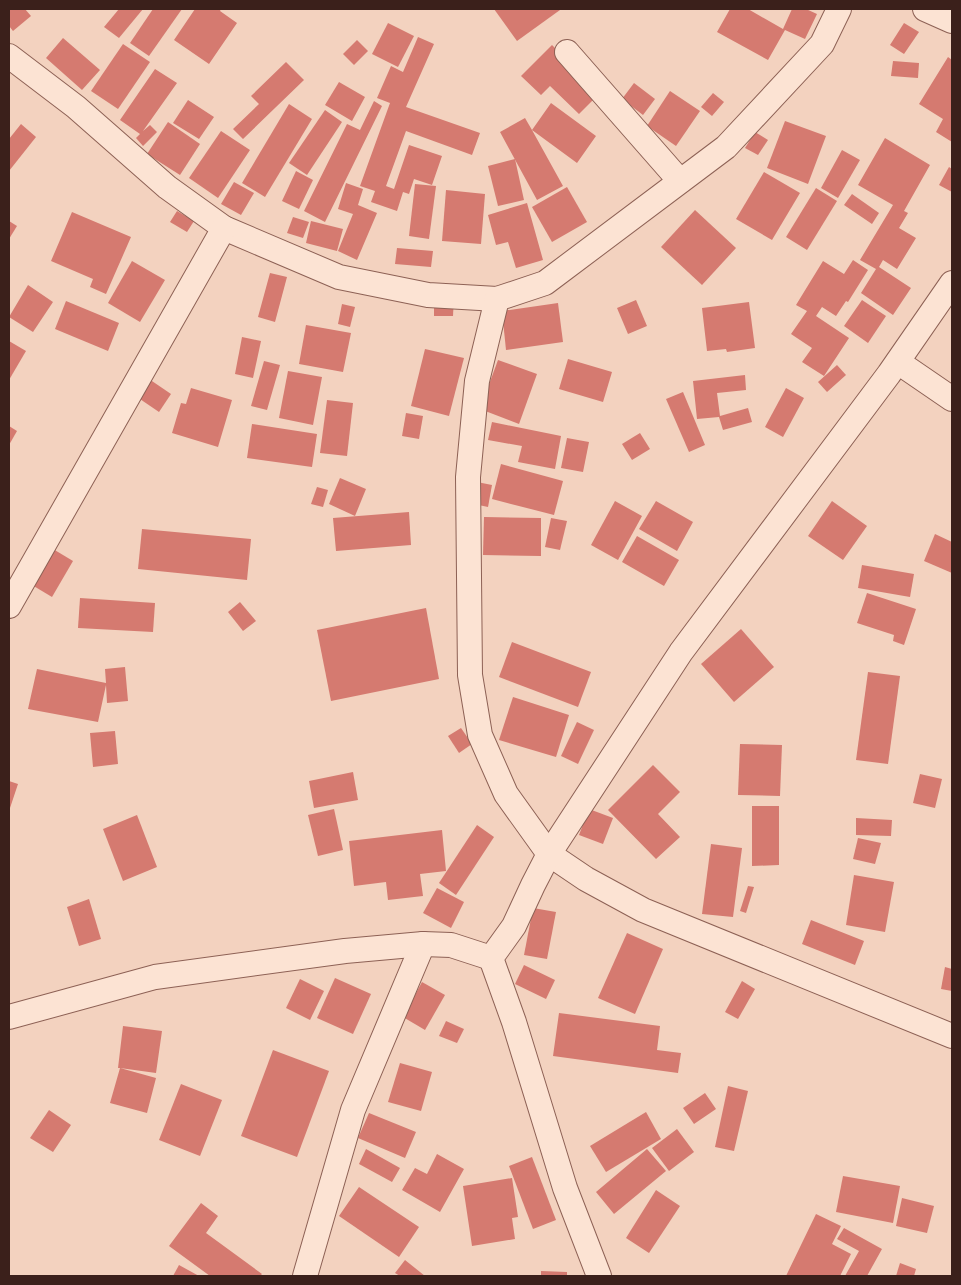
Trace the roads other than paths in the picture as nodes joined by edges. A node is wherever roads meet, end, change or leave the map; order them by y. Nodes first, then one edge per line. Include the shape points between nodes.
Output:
1 (839, 9) edge
2 (925, 9) edge
3 (952, 21) edge
4 (567, 52) dead end
5 (9, 56) edge
6 (680, 181) junction
7 (224, 228) junction
8 (952, 282) edge
9 (497, 299) junction
10 (898, 362) junction
11 (952, 399) edge
12 (9, 606) edge
13 (549, 854) junction
14 (423, 944) junction
15 (491, 958) junction
16 (9, 1017) edge
17 (952, 1036) edge
18 (305, 1276) edge
19 (599, 1276) edge

1 - 6 street via 822,44 726,147
2 - 3 street
4 - 6 street
5 - 7 street via 76,107 167,188
6 - 9 street via 545,283
7 - 9 street via 339,278 428,295
7 - 12 street
8 - 10 street
9 - 13 street via 478,381 468,476 470,675 480,735 506,794
10 - 11 street
10 - 13 street via 681,652
13 - 15 street via 514,926
13 - 17 street via 586,879 643,910
14 - 15 street via 451,945
14 - 16 street via 345,951 155,977
14 - 18 street via 353,1110
15 - 19 street via 565,1188

